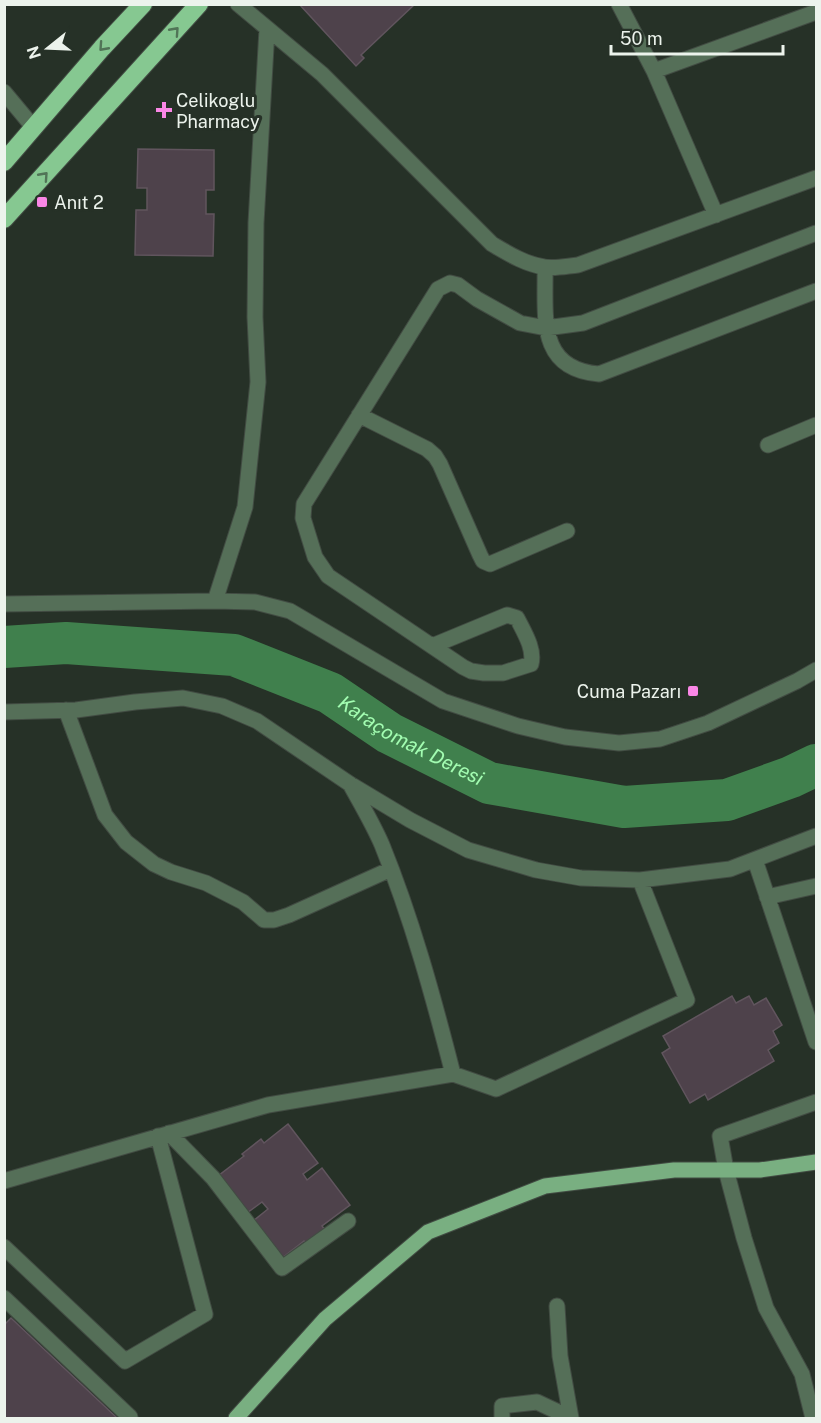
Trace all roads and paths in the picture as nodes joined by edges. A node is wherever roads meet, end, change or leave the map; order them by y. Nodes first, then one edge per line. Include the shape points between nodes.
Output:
1 (142, 4) edge
2 (200, 4) edge
3 (238, 4) edge
4 (619, 4) edge
5 (816, 12) edge
6 (267, 29) junction
7 (654, 71) junction
8 (4, 92) edge
9 (34, 128) junction
10 (4, 162) edge
11 (816, 178) edge
12 (716, 215) junction
13 (4, 219) edge
14 (816, 233) edge
15 (545, 268) junction
16 (816, 291) edge
17 (546, 328) junction
18 (359, 416) junction
19 (816, 425) edge
20 (768, 445) dead end
21 (567, 531) dead end
22 (215, 601) junction
23 (4, 604) edge
24 (432, 646) junction
25 (816, 670) edge
26 (66, 710) junction
27 (4, 712) edge
28 (350, 784) junction
29 (816, 836) edge
30 (755, 860) junction
31 (391, 869) junction
32 (640, 880) junction
33 (816, 886) edge
34 (767, 897) junction
35 (816, 1042) edge
36 (453, 1074) junction
37 (816, 1102) edge
38 (164, 1135) junction
39 (816, 1162) edge
40 (726, 1170) junction
41 (4, 1181) edge
42 (348, 1221) dead end
43 (4, 1248) edge
44 (4, 1298) edge
45 (557, 1306) dead end
46 (813, 1413) edge
47 (571, 1418) edge
48 (129, 1419) edge
49 (236, 1419) edge
50 (502, 1419) edge

1 -> 9 highway
13 -> 2 highway
3 - 6 street
4 - 7 street
5 - 7 street
6 - 15 street via 322,74 492,244
6 - 22 street via 256,223 258,382 244,507
7 - 12 street
8 - 9 street
9 - 10 highway
11 - 12 street
12 - 15 street via 578,265
14 - 17 street via 583,323
15 - 17 street
16 - 17 street via 599,374 573,369 562,361
17 - 18 street via 520,323 450,283 438,289
18 - 21 street via 435,456 483,561 490,564
18 - 24 street via 304,504 308,536 315,557 328,576
19 - 20 street
22 - 23 street
22 - 25 street via 255,602 290,611 442,701 565,737 619,743 660,739 708,723
24 - 24 street via 463,667 484,673 503,673 531,664 533,656 517,618 507,615
26 - 27 street
26 - 28 street via 183,698 222,706 257,722
26 - 31 street via 105,814 126,842 153,864 206,883 243,902 264,920 289,915
28 - 31 street
28 - 32 street via 468,850 558,874
29 - 30 street
30 - 32 street via 730,869
30 - 34 street
31 - 36 street via 410,918
32 - 36 street via 687,1000 496,1089
33 - 34 street
34 - 35 street
36 - 38 street via 268,1105
37 - 40 street via 720,1136
38 - 41 street
38 - 42 street via 213,1178 282,1268
38 - 43 street via 205,1314 125,1361
39 - 40 main road via 760,1170
40 - 46 street via 766,1308 802,1374
40 - 49 main road via 674,1170 545,1186 428,1232 325,1319
44 - 48 street
45 - 47 street via 560,1356
47 - 50 street via 537,1402 502,1406

